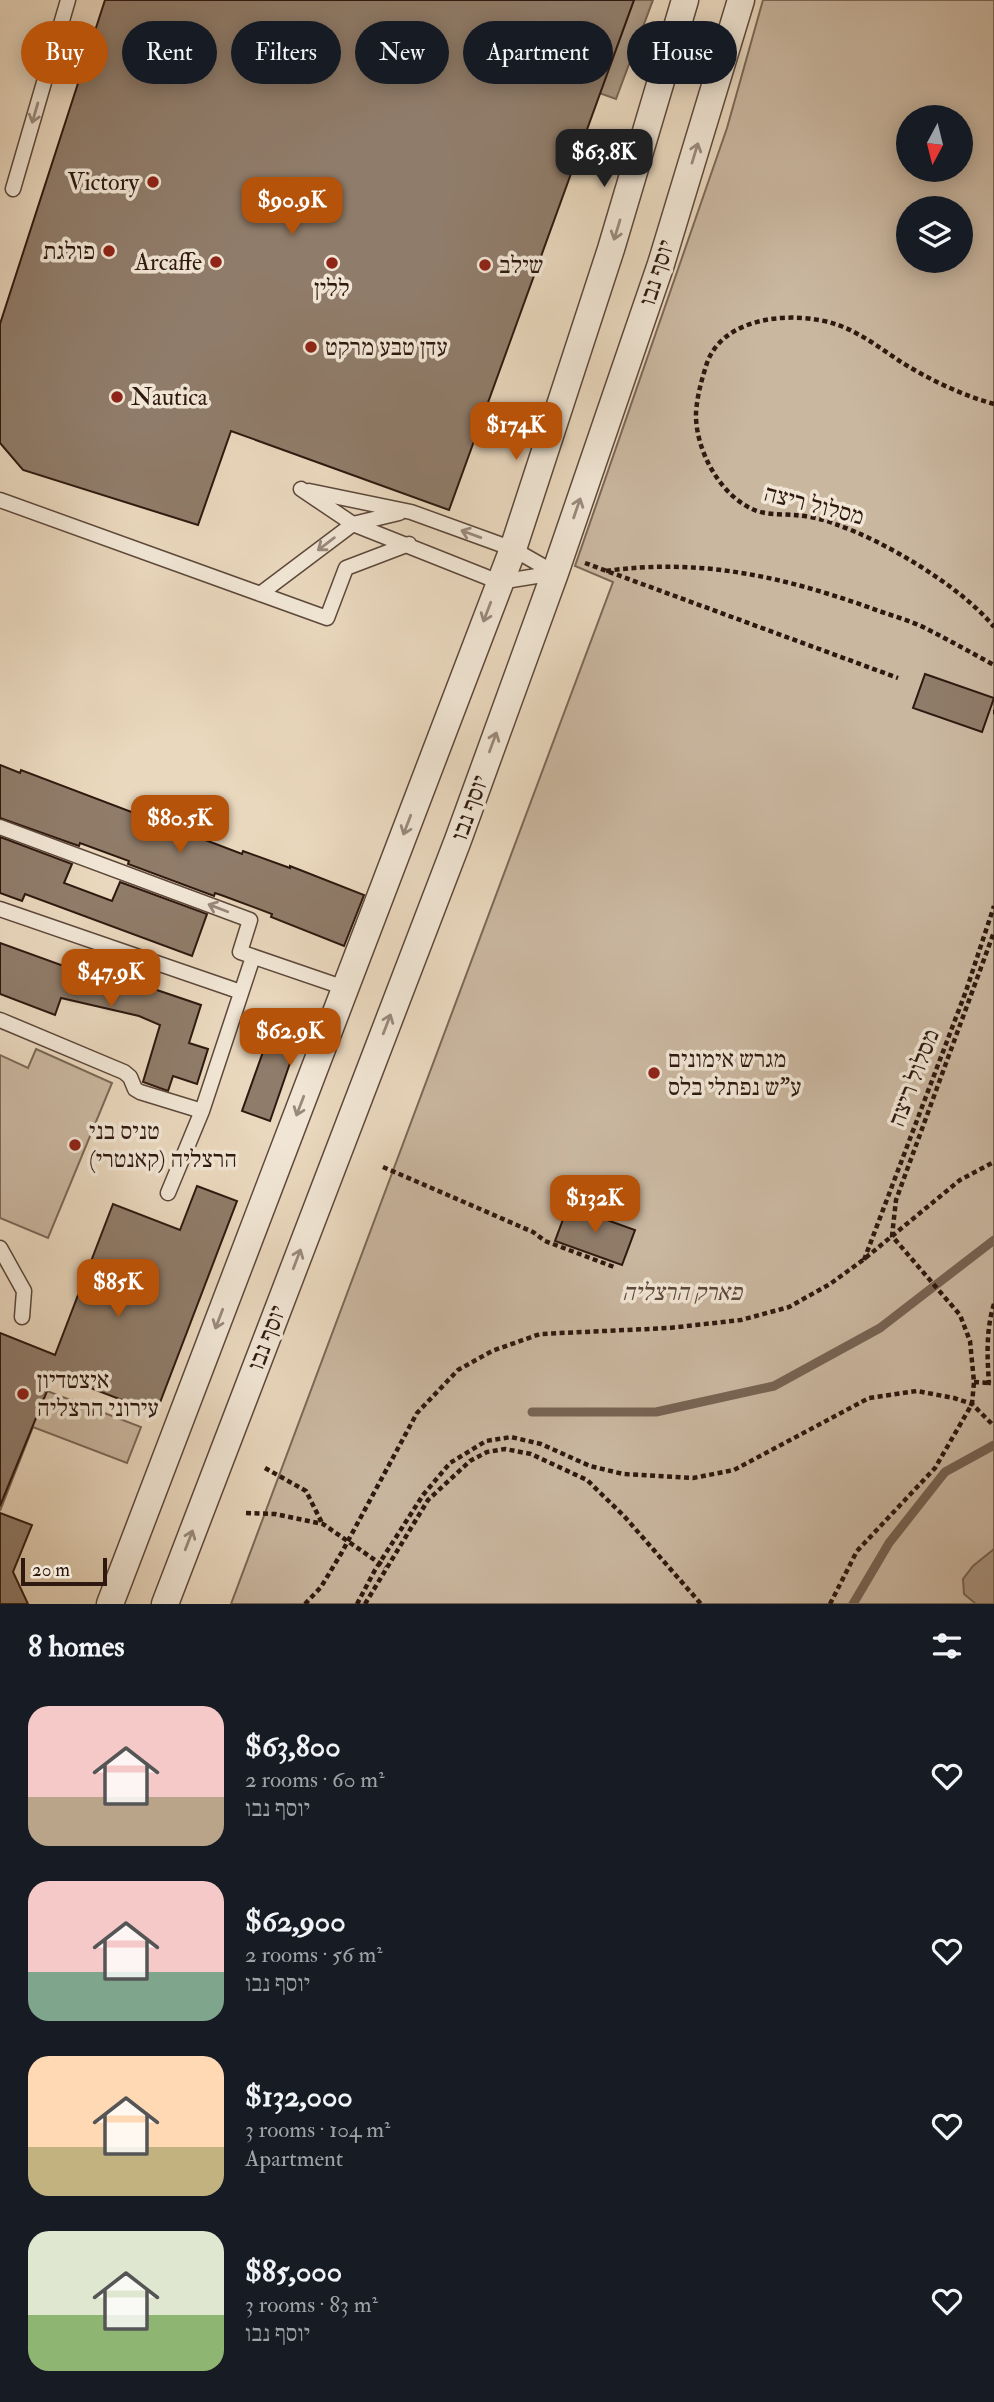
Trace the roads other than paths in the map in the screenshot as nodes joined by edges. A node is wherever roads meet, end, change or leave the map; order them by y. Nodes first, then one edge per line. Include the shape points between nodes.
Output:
1 (68, 0) edge
2 (685, 0) edge
3 (741, 0) edge
4 (13, 189) dead end
5 (0, 500) edge
6 (411, 512) junction
7 (353, 524) junction
8 (409, 544) junction
9 (513, 549) junction
10 (558, 564) junction
11 (499, 582) junction
12 (260, 594) junction
13 (0, 827) edge
14 (0, 909) edge
15 (246, 954) junction
16 (345, 988) junction
17 (241, 992) junction
18 (0, 1020) edge
19 (202, 1111) junction
20 (169, 1193) dead end
21 (0, 1248) edge
22 (22, 1317) dead end
23 (110, 1604) edge
24 (165, 1604) edge

1 -> 4 lane
2 -> 9 street via 611,249
10 -> 3 street, יוסף נבו via 661,264
5 - 12 lane
6 - 7 lane
6 - 7 lane via 301,489
9 -> 6 lane
7 - 8 lane
7 -> 12 lane
8 - 11 lane
8 - 12 lane via 346,568 327,618
9 - 10 lane
9 - 11 street
10 - 11 lane
24 -> 10 street, יוסף נבו via 458,841
11 -> 16 street
15 -> 13 lane via 250,920
14 - 17 lane
15 - 16 lane
15 - 17 lane
16 -> 23 street
17 - 19 lane
18 - 19 lane via 124,1072 140,1092
19 - 20 lane
21 - 22 lane via 24,1291

